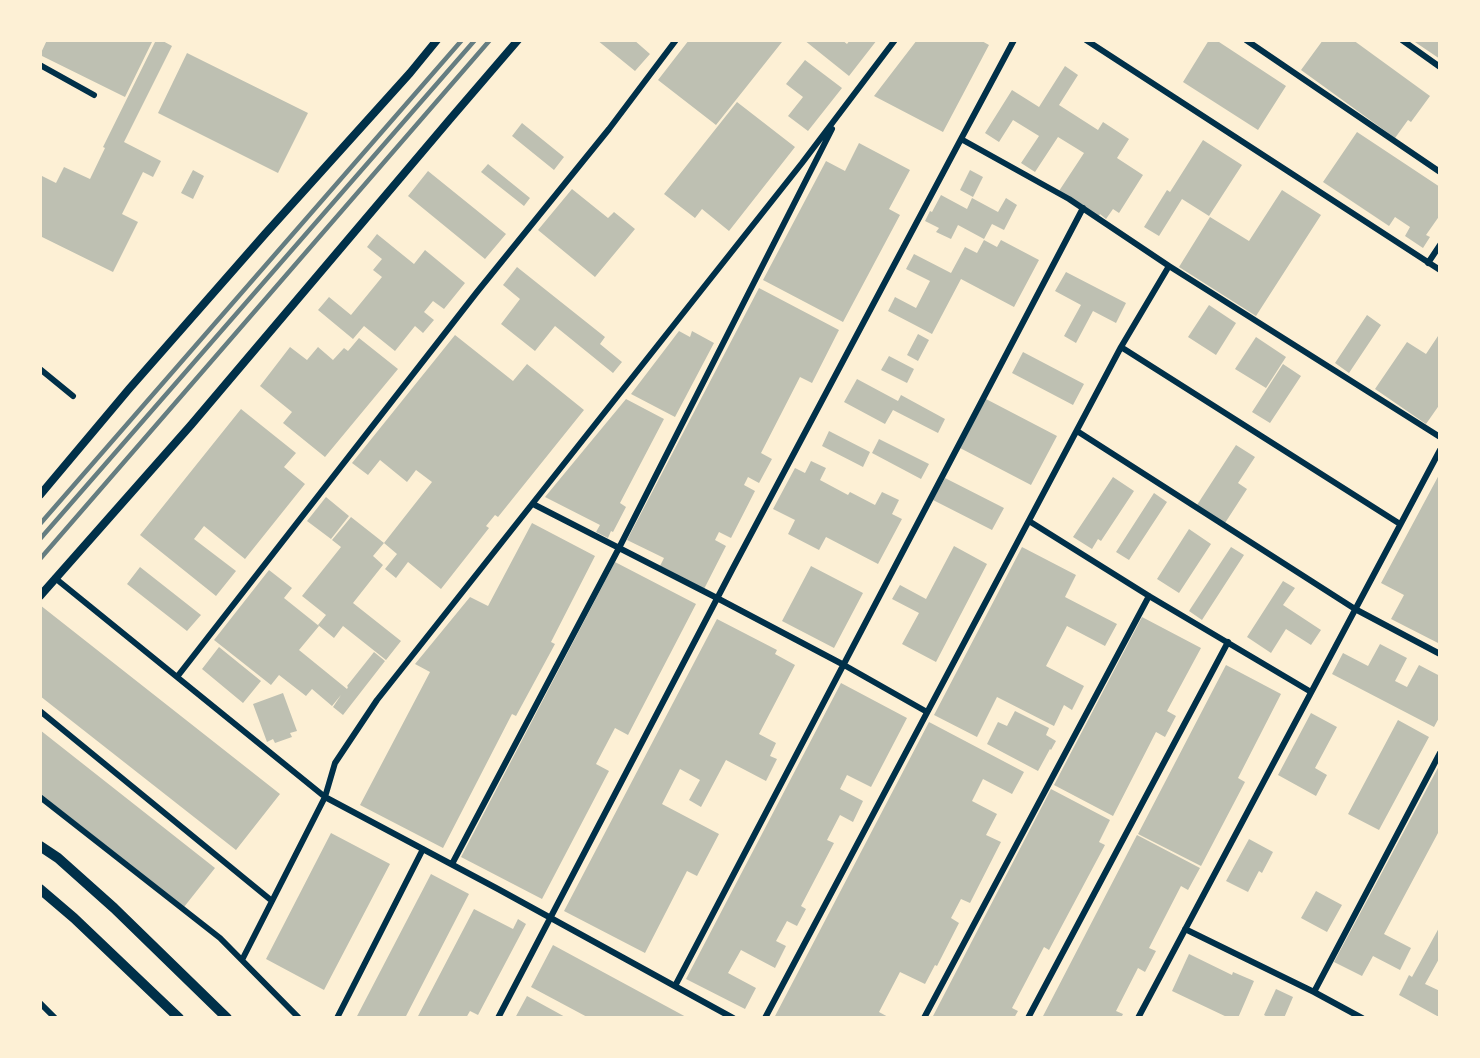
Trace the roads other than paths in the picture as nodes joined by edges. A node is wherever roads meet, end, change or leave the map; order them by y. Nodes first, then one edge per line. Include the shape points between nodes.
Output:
1 (437, 40) edge
2 (518, 40) edge
3 (676, 40) edge
4 (896, 40) edge
5 (1014, 40) edge
6 (1086, 40) edge
7 (1246, 40) edge
8 (1402, 40) edge
9 (40, 65) edge
10 (1440, 67) edge
11 (94, 95) dead end
12 (839, 115) junction
13 (961, 139) junction
14 (1440, 172) edge
15 (1083, 208) junction
16 (1440, 245) edge
17 (1428, 263) junction
18 (1169, 266) junction
19 (1440, 270) edge
20 (1121, 347) junction
21 (40, 369) edge
22 (73, 396) dead end
23 (1077, 432) junction
24 (1440, 437) edge
25 (1440, 450) edge
26 (40, 495) edge
27 (533, 504) junction
28 (1029, 521) junction
29 (1400, 524) junction
30 (619, 548) junction
31 (55, 578) junction
32 (40, 596) edge
33 (1149, 596) junction
34 (717, 598) junction
35 (1355, 609) junction
36 (1228, 642) junction
37 (1440, 654) edge
38 (844, 665) junction
39 (177, 677) junction
40 (1311, 692) junction
41 (40, 711) edge
42 (927, 712) junction
43 (1440, 753) edge
44 (40, 797) edge
45 (325, 797) junction
46 (40, 846) edge
47 (423, 849) junction
48 (452, 864) junction
49 (40, 889) edge
50 (272, 901) junction
51 (550, 917) junction
52 (1185, 929) junction
53 (242, 960) junction
54 (675, 986) junction
55 (1314, 992) junction
56 (40, 1003) edge
57 (55, 1017) edge
58 (179, 1017) edge
59 (227, 1017) edge
60 (299, 1017) edge
61 (337, 1017) edge
62 (498, 1017) edge
63 (732, 1017) edge
64 (765, 1017) edge
65 (924, 1017) edge
66 (1028, 1017) edge
67 (1138, 1017) edge
68 (1362, 1017) edge

1 - 26 street via 136,380
2 - 31 street via 191,425
3 - 39 street
4 - 12 street
5 - 13 street
6 - 17 street
7 - 14 street
8 - 10 street
9 - 11 street
12 - 27 street
12 - 30 street
13 - 15 street
13 - 34 street
15 - 18 street
15 - 38 street
16 - 17 street
17 - 19 street
18 - 20 street
18 - 24 street
20 - 23 street
20 - 29 street
21 - 22 street
23 - 28 street
23 - 35 street
25 - 29 street
27 - 30 street
27 - 45 street via 377,700 335,764
28 - 33 street
28 - 42 street
29 - 35 street
30 - 34 street
30 - 48 street
31 - 32 street
31 - 39 street
33 - 36 street
33 - 65 street
34 - 38 street
34 - 51 street
35 - 37 street
35 - 40 street
36 - 40 street
36 - 66 street
38 - 42 street
38 - 54 street
39 - 45 street
40 - 52 street
41 - 50 street
42 - 64 street
43 - 55 street
44 - 53 street via 220,938
45 - 47 street
45 - 50 street
46 - 59 highway via 114,908
47 - 48 street
47 - 61 street
48 - 51 street
49 - 58 highway
50 - 53 street
51 - 54 street
51 - 62 street
52 - 55 street
52 - 67 street
53 - 60 street
54 - 63 street
55 - 68 street
56 - 57 street

